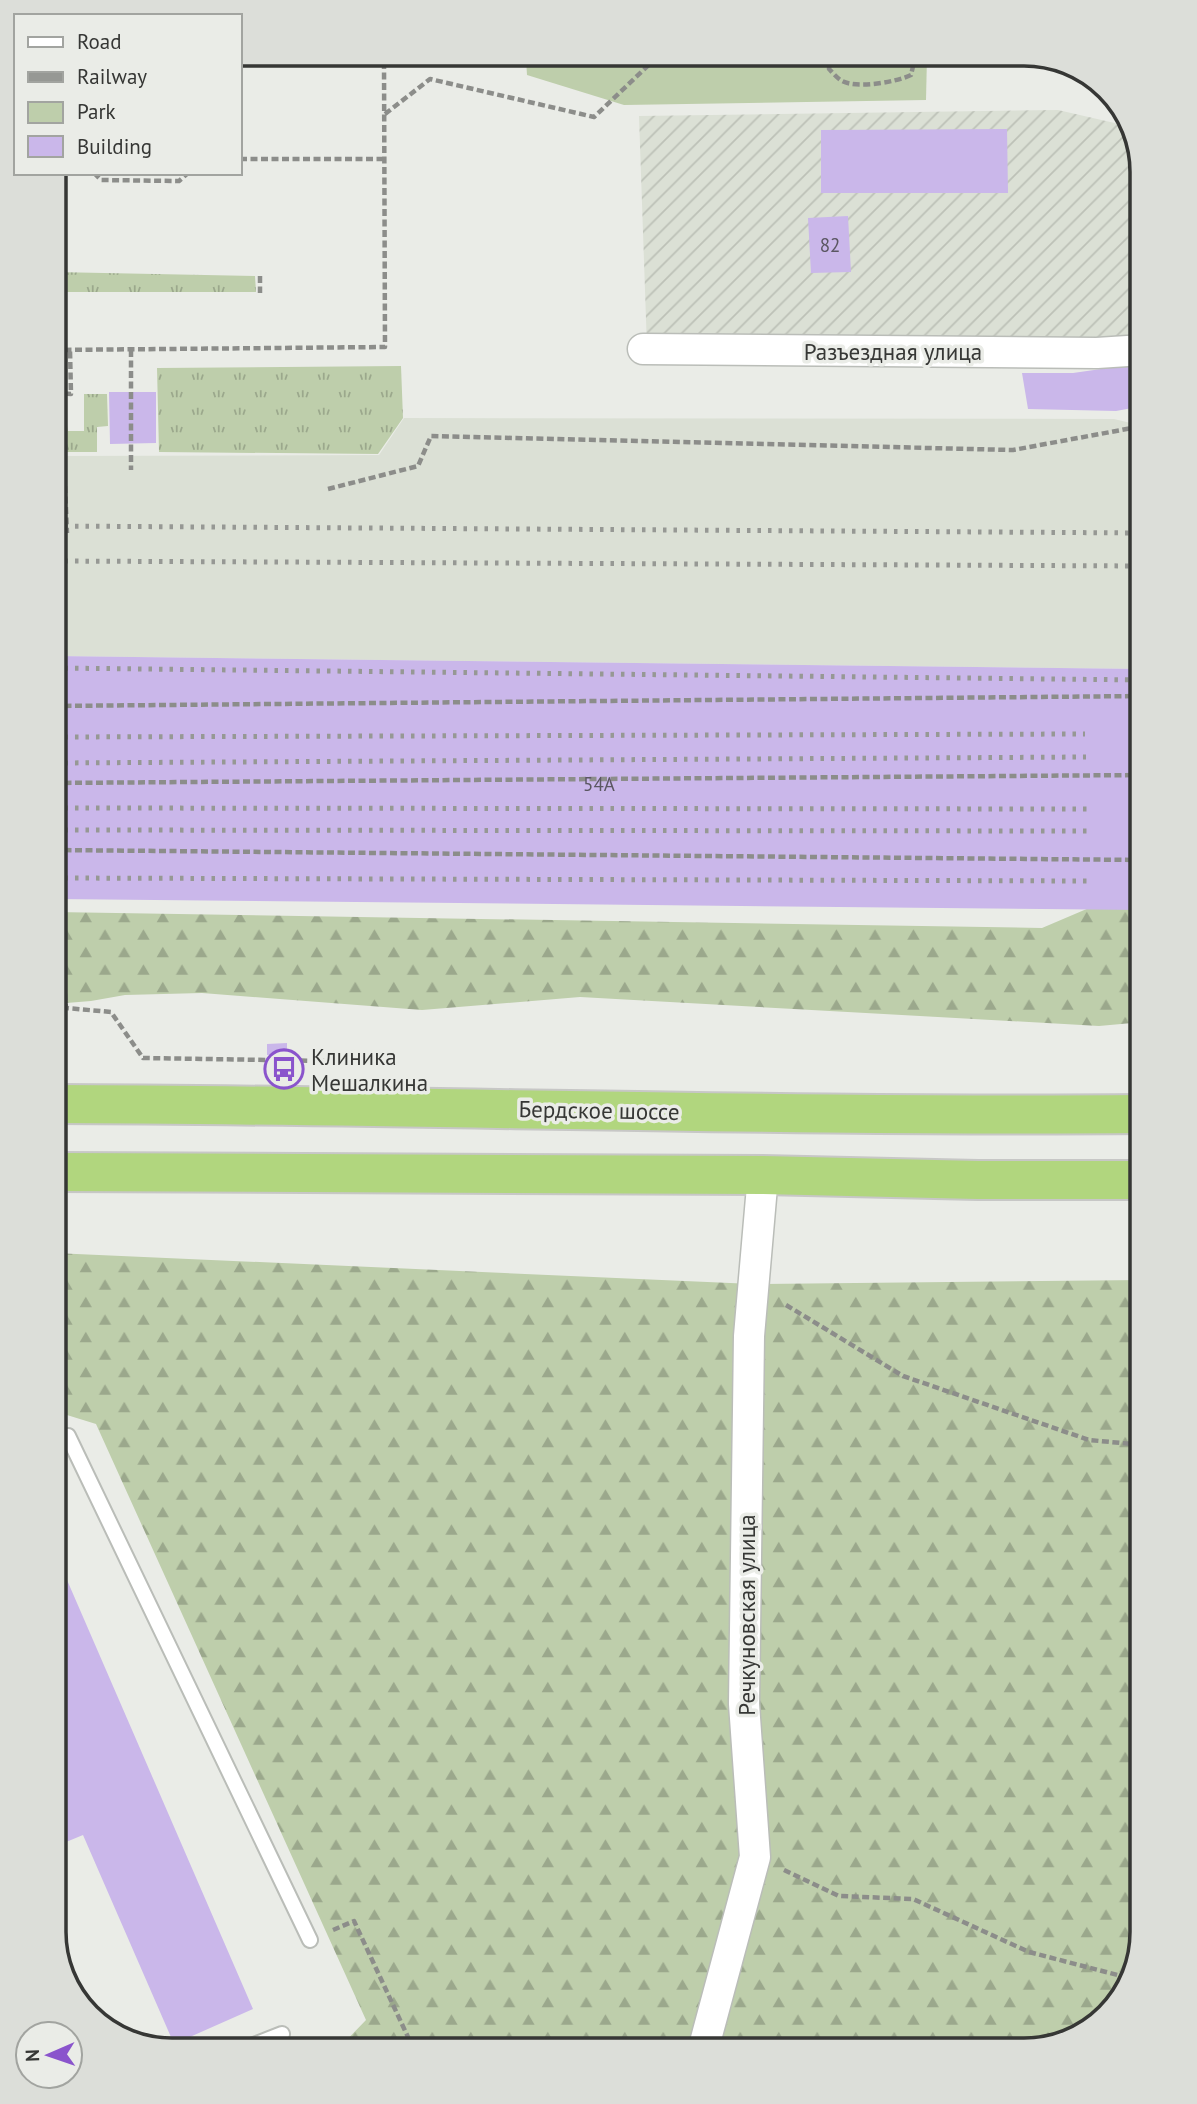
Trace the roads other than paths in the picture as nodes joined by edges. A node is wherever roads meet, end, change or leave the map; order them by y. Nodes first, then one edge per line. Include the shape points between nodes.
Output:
1 (643, 349) dead end
2 (1130, 351) edge
3 (67, 1104) edge
4 (1130, 1114) edge
5 (67, 1172) edge
6 (763, 1175) junction
7 (1130, 1180) edge
8 (67, 1436) edge
9 (310, 1941) road end
10 (282, 2034) dead end
11 (274, 2037) edge
12 (706, 2038) edge

1 - 2 street, Разъездная улица
3 - 4 highway, Бердское шоссе
5 - 6 highway
6 - 7 highway
6 - 12 street, Речкуновская улица via 748,1336 744,1704 755,1857
8 - 9 lane
10 - 11 lane

